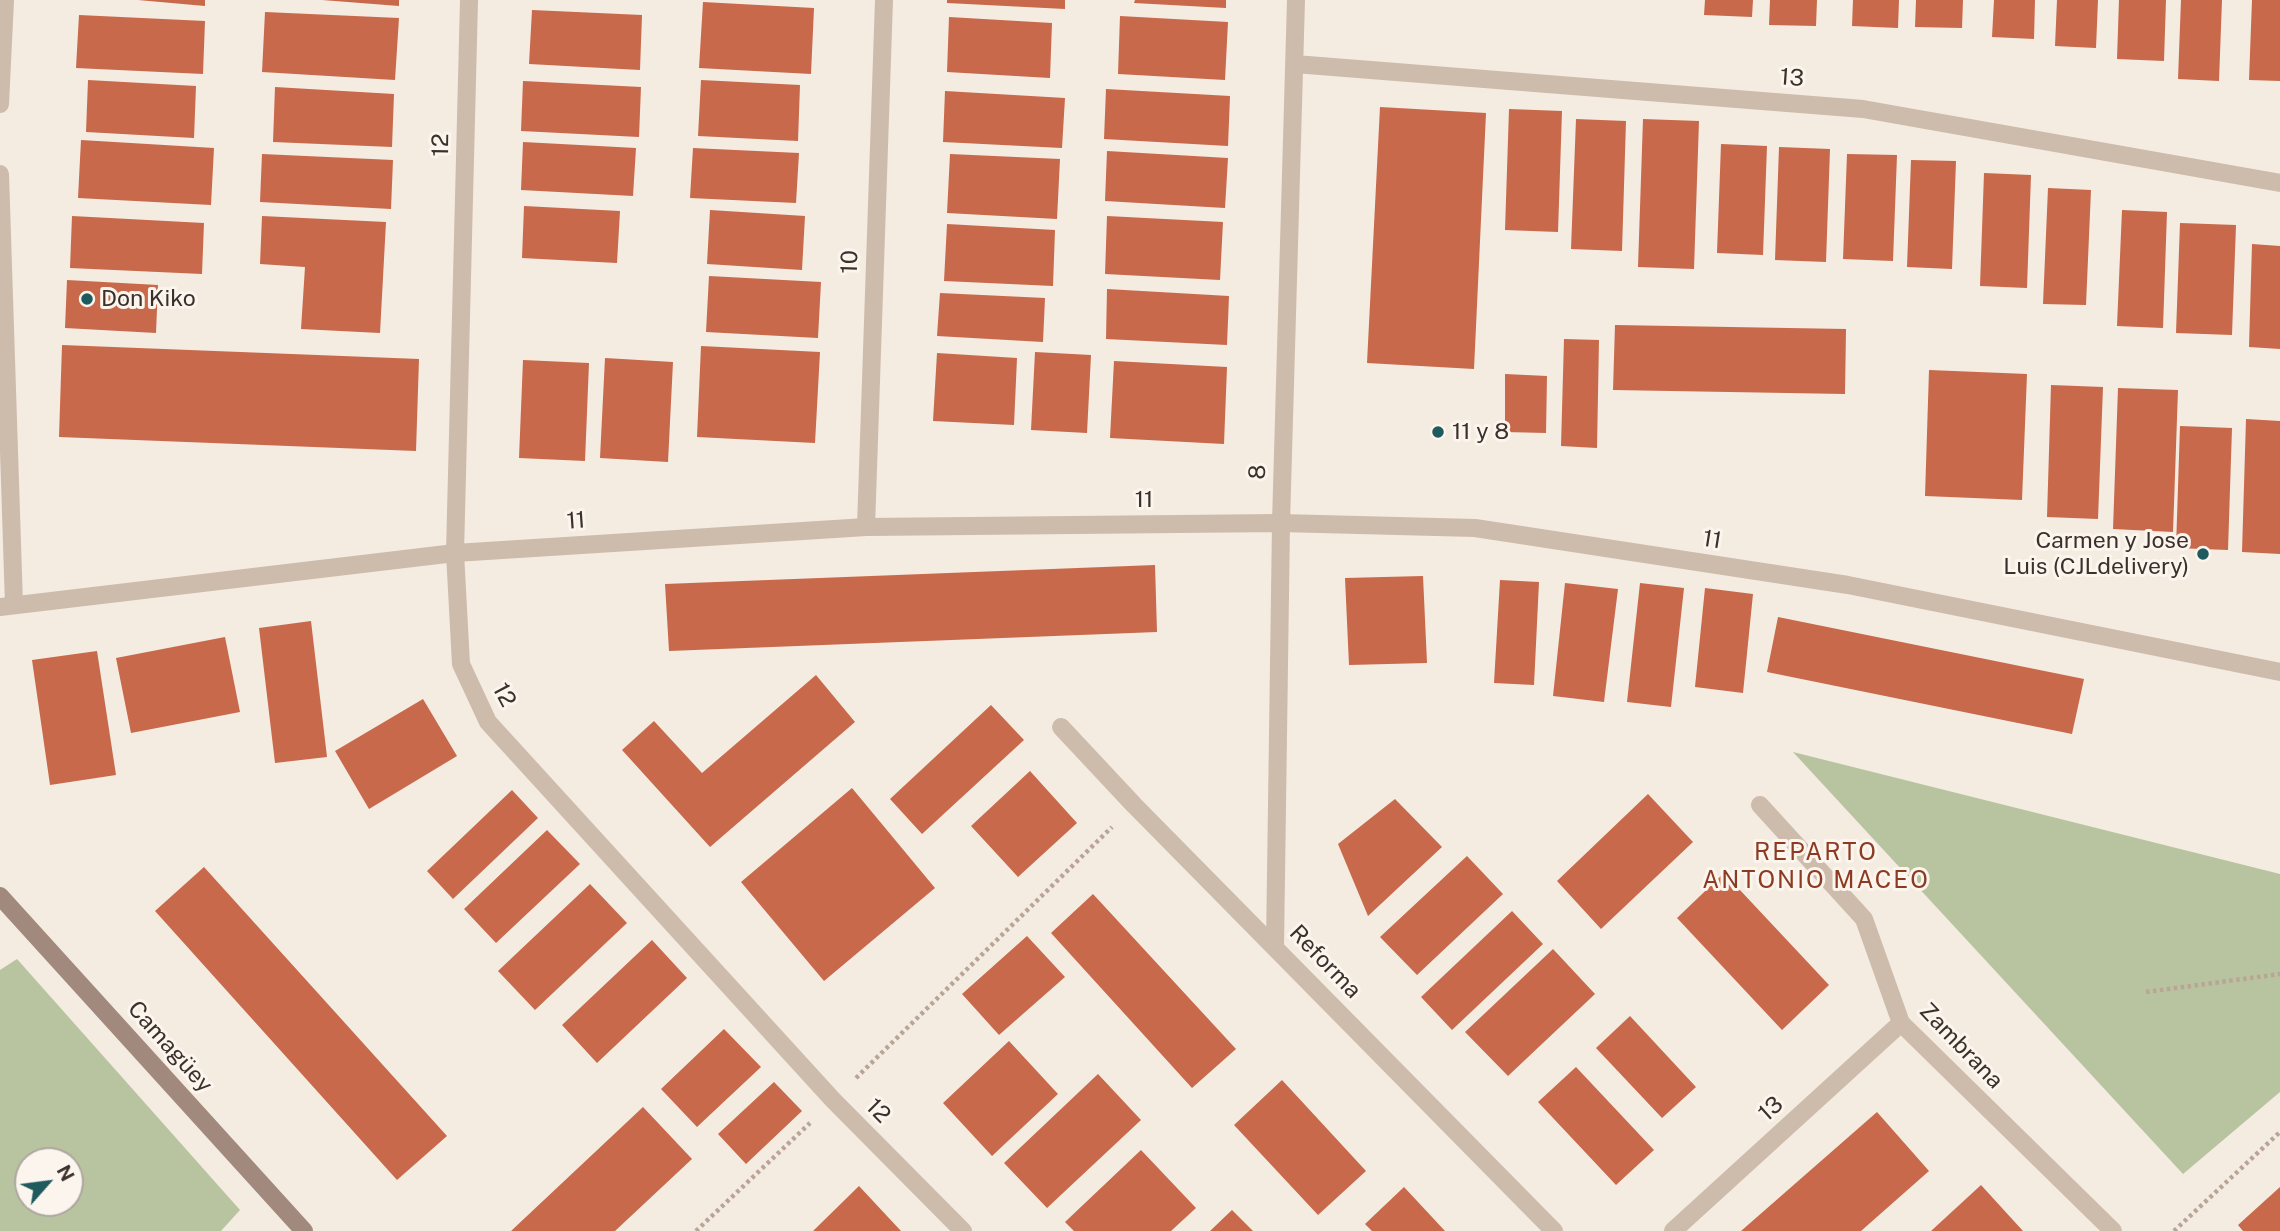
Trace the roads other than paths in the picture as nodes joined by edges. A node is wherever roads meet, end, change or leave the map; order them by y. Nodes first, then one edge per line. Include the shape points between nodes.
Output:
1 (5, 0) edge
2 (469, 0) edge
3 (884, 0) edge
4 (1296, 0) edge
5 (1295, 64) junction
6 (0, 104) edge
7 (0, 174) edge
8 (2280, 183) edge
9 (1282, 523) junction
10 (866, 527) junction
11 (455, 553) junction
12 (7, 606) edge
13 (2280, 672) edge
14 (1061, 727) dead end
15 (1760, 805) dead end
16 (0, 896) edge
17 (1275, 946) junction
18 (1901, 1023) junction
19 (304, 1231) edge
20 (963, 1231) edge
21 (1554, 1231) edge
22 (1673, 1231) edge
23 (2113, 1231) edge

1 - 6 street
2 - 11 street, 12
3 - 10 street, 10
4 - 5 street, 8
5 - 8 street, 13 via 1863,108
5 - 9 street, 8
7 - 12 street
9 - 10 street, 11
9 - 13 street, 11 via 1475,528 1847,585
9 - 17 street, 8
10 - 11 street, 11
11 - 12 street, 11
11 - 20 street, 12 via 461,664 488,722 833,1100
14 - 17 street, Reforma
15 - 18 street, Zambrana via 1864,919
16 - 19 main road, Camagüey
17 - 21 street, Reforma
18 - 22 street, 13
18 - 23 street, Zambrana

